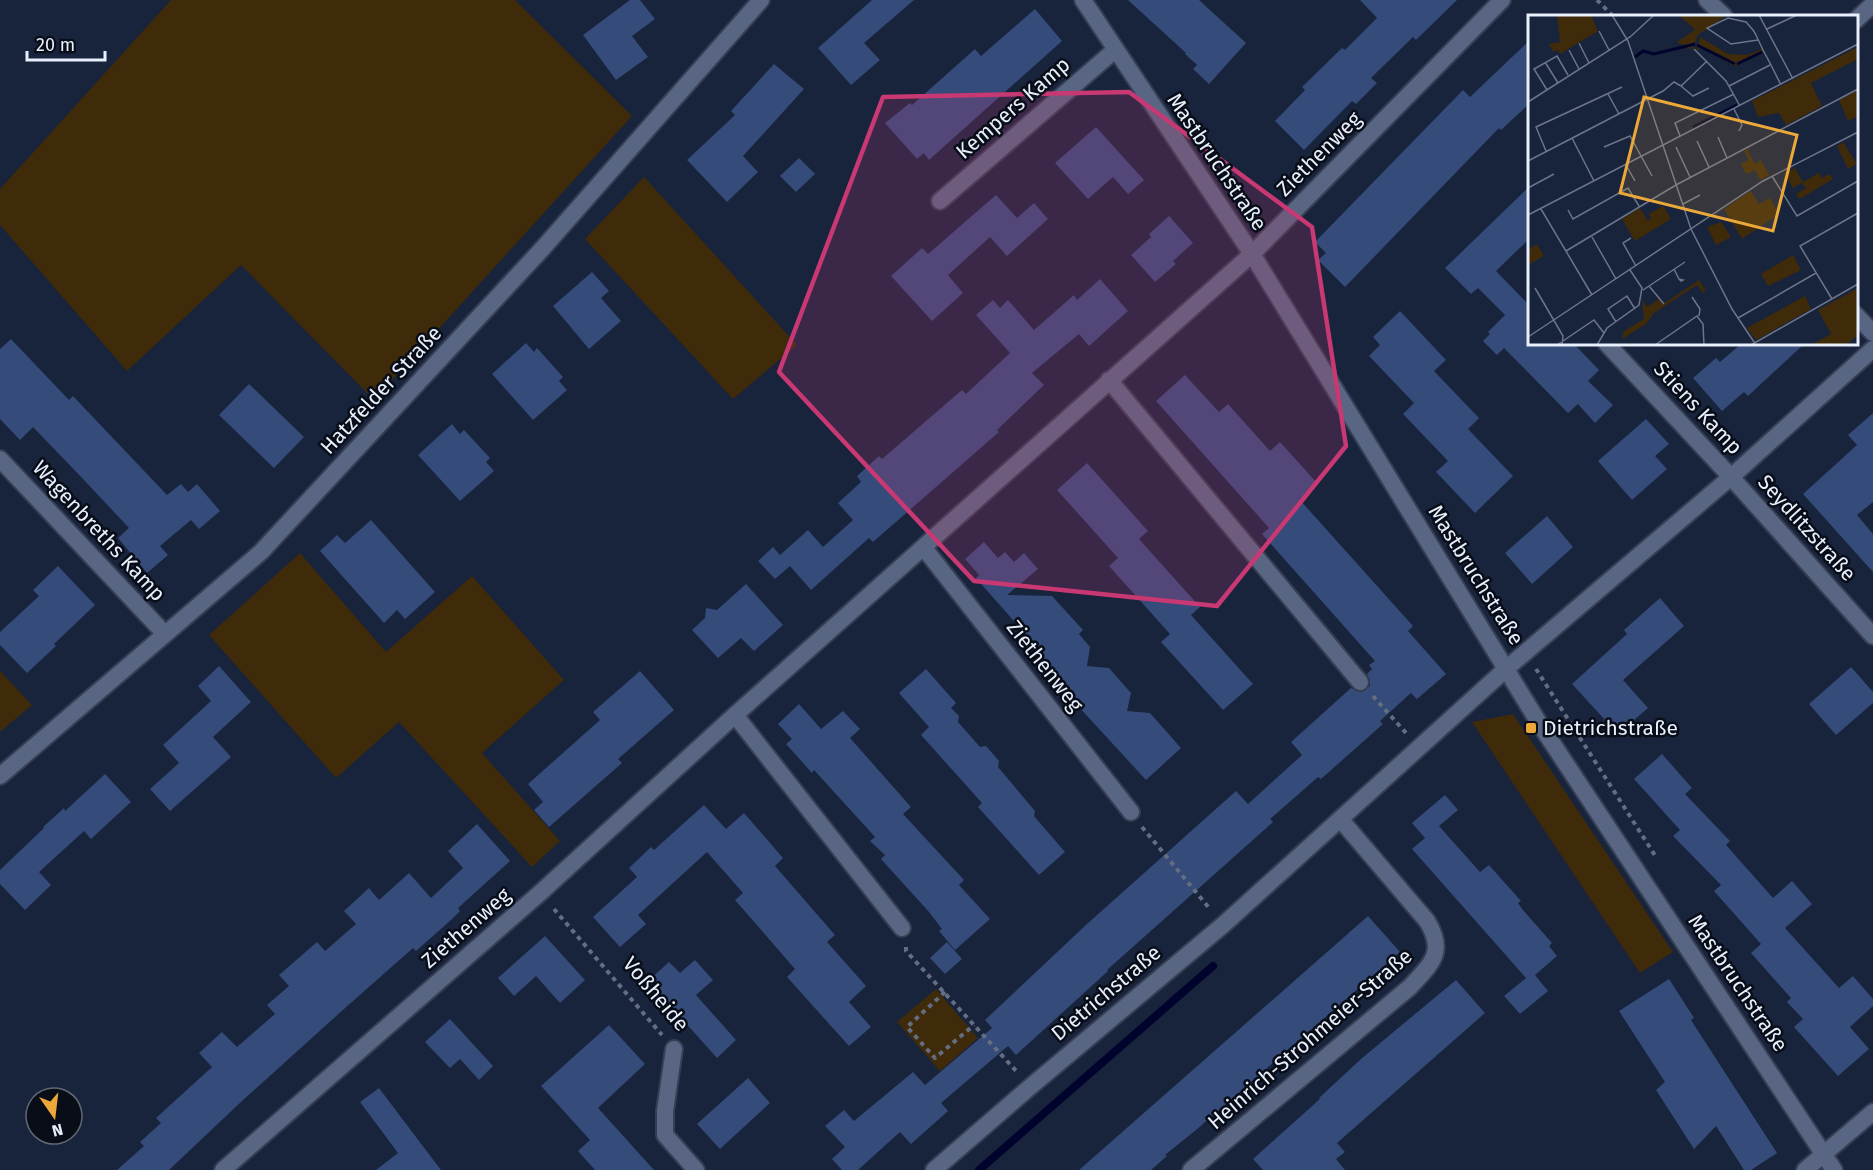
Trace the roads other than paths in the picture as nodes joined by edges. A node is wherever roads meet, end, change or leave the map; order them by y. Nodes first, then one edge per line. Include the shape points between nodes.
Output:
1 (761, 0) edge
2 (1083, 0) edge
3 (1502, 0) edge
4 (1707, 0) edge
5 (1873, 4) edge
6 (1723, 15) edge
7 (1858, 19) edge
8 (1115, 50) junction
9 (940, 201) dead end
10 (1252, 254) junction
11 (1858, 316) edge
12 (1873, 333) edge
13 (1608, 345) edge
14 (1873, 349) edge
15 (1109, 380) junction
16 (0, 459) edge
17 (1731, 477) junction
18 (924, 548) junction
19 (164, 633) junction
20 (1873, 636) edge
21 (1507, 668) junction
22 (1360, 682) road end
23 (735, 715) junction
24 (0, 776) edge
25 (1131, 812) road end
26 (1341, 820) junction
27 (902, 928) road end
28 (674, 1049) road end
29 (1873, 1112) edge
30 (1824, 1154) junction
31 (223, 1170) edge
32 (696, 1170) edge
33 (934, 1170) edge
34 (1191, 1170) edge
35 (1805, 1170) edge
36 (1834, 1170) edge

1 - 19 street, Hatzfelder Straße via 543,248 261,552
2 - 8 street, Mastbruchstraße
3 - 10 street, Ziethenweg
4 - 6 street
5 - 7 street
8 - 9 street, Kempers Kamp
8 - 10 street, Mastbruchstraße
10 - 15 street, Ziethenweg
10 - 21 street, Mastbruchstraße
11 - 12 street
13 - 17 street, Stiens Kamp
14 - 17 street, Dietrichstraße
15 - 18 street, Ziethenweg
15 - 22 street
16 - 19 street, Wagenbreths Kamp
17 - 20 street, Seydlitzstraße
17 - 21 street, Dietrichstraße
18 - 23 street, Ziethenweg
18 - 25 street, Ziethenweg
19 - 24 street, Hatzfelder Straße
21 - 26 street, Dietrichstraße
21 - 30 street, Mastbruchstraße via 1539,723
23 - 27 street
23 - 31 street, Ziethenweg via 540,893
26 - 33 street, Dietrichstraße
26 - 34 street, Heinrich-Strohmeier-Straße via 1436,935 1432,962 1410,987
28 - 32 street, Voßheide via 665,1135
29 - 30 street
30 - 35 street
30 - 36 street, Mastbruchstraße

